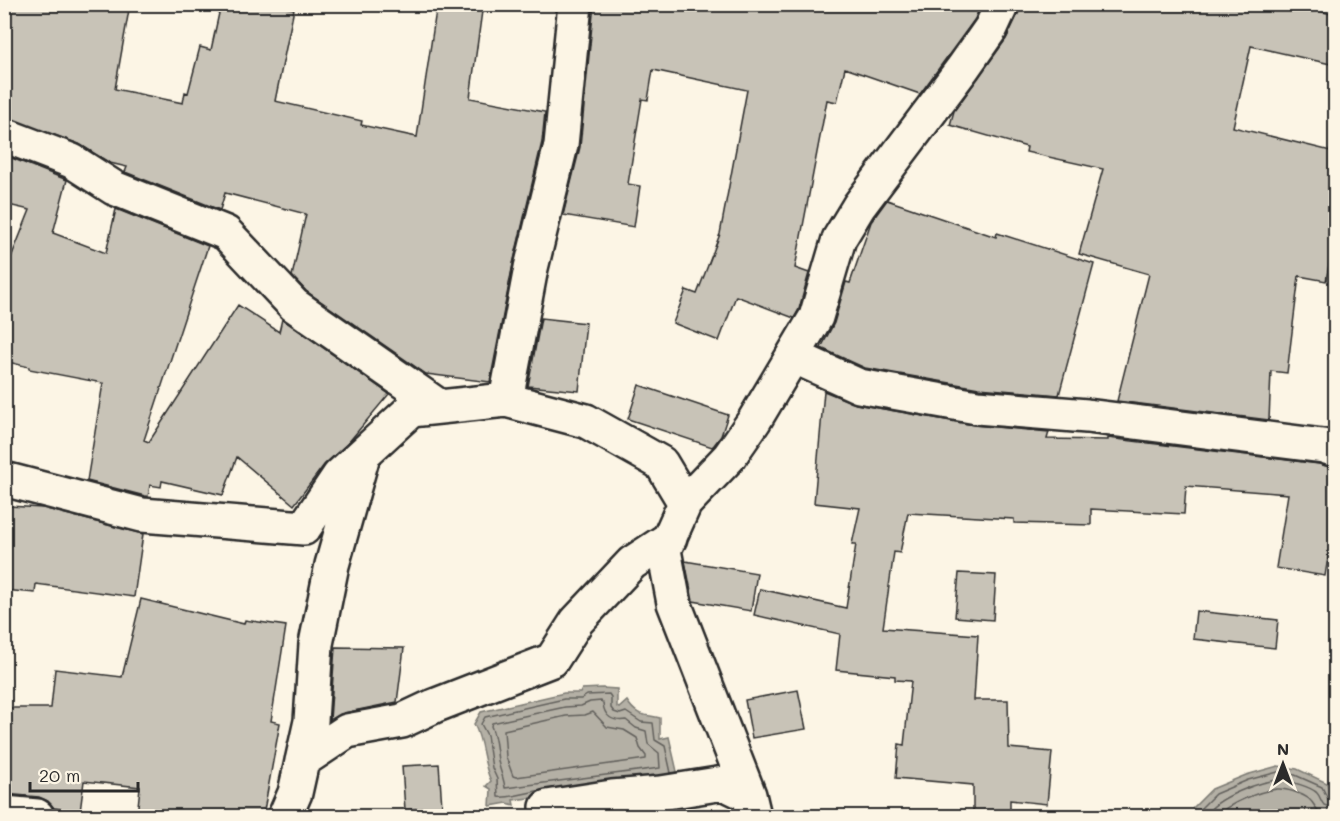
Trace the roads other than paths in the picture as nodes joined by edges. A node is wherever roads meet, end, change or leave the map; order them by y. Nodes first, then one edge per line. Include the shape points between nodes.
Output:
1 (575, 4) edge
2 (1002, 4) edge
3 (4, 135) edge
4 (793, 356) junction
5 (506, 400) junction
6 (440, 407) junction
7 (1335, 450) edge
8 (363, 454) junction
9 (4, 479) edge
10 (685, 502) junction
11 (670, 538) junction
12 (302, 761) junction
13 (751, 806) edge
14 (547, 807) dead end
15 (294, 809) edge
16 (4, 813) edge
17 (37, 816) edge

1 - 5 street via 561,145 531,268
2 - 4 street via 980,44 859,206 839,239 816,317
3 - 6 street via 72,161 114,188 226,233 294,305
4 - 7 street via 859,386 977,407 1087,416
4 - 10 street via 729,457
5 - 6 street
5 - 10 street via 586,421 661,463
6 - 8 street via 411,410
8 - 9 street via 339,476 304,528 142,515
8 - 12 street via 332,565 318,633
10 - 11 street
11 - 12 street via 632,563 577,621 552,660 402,720 346,731
11 - 13 street via 664,550 674,603
12 - 15 street
13 - 14 street via 724,783
16 - 17 street

